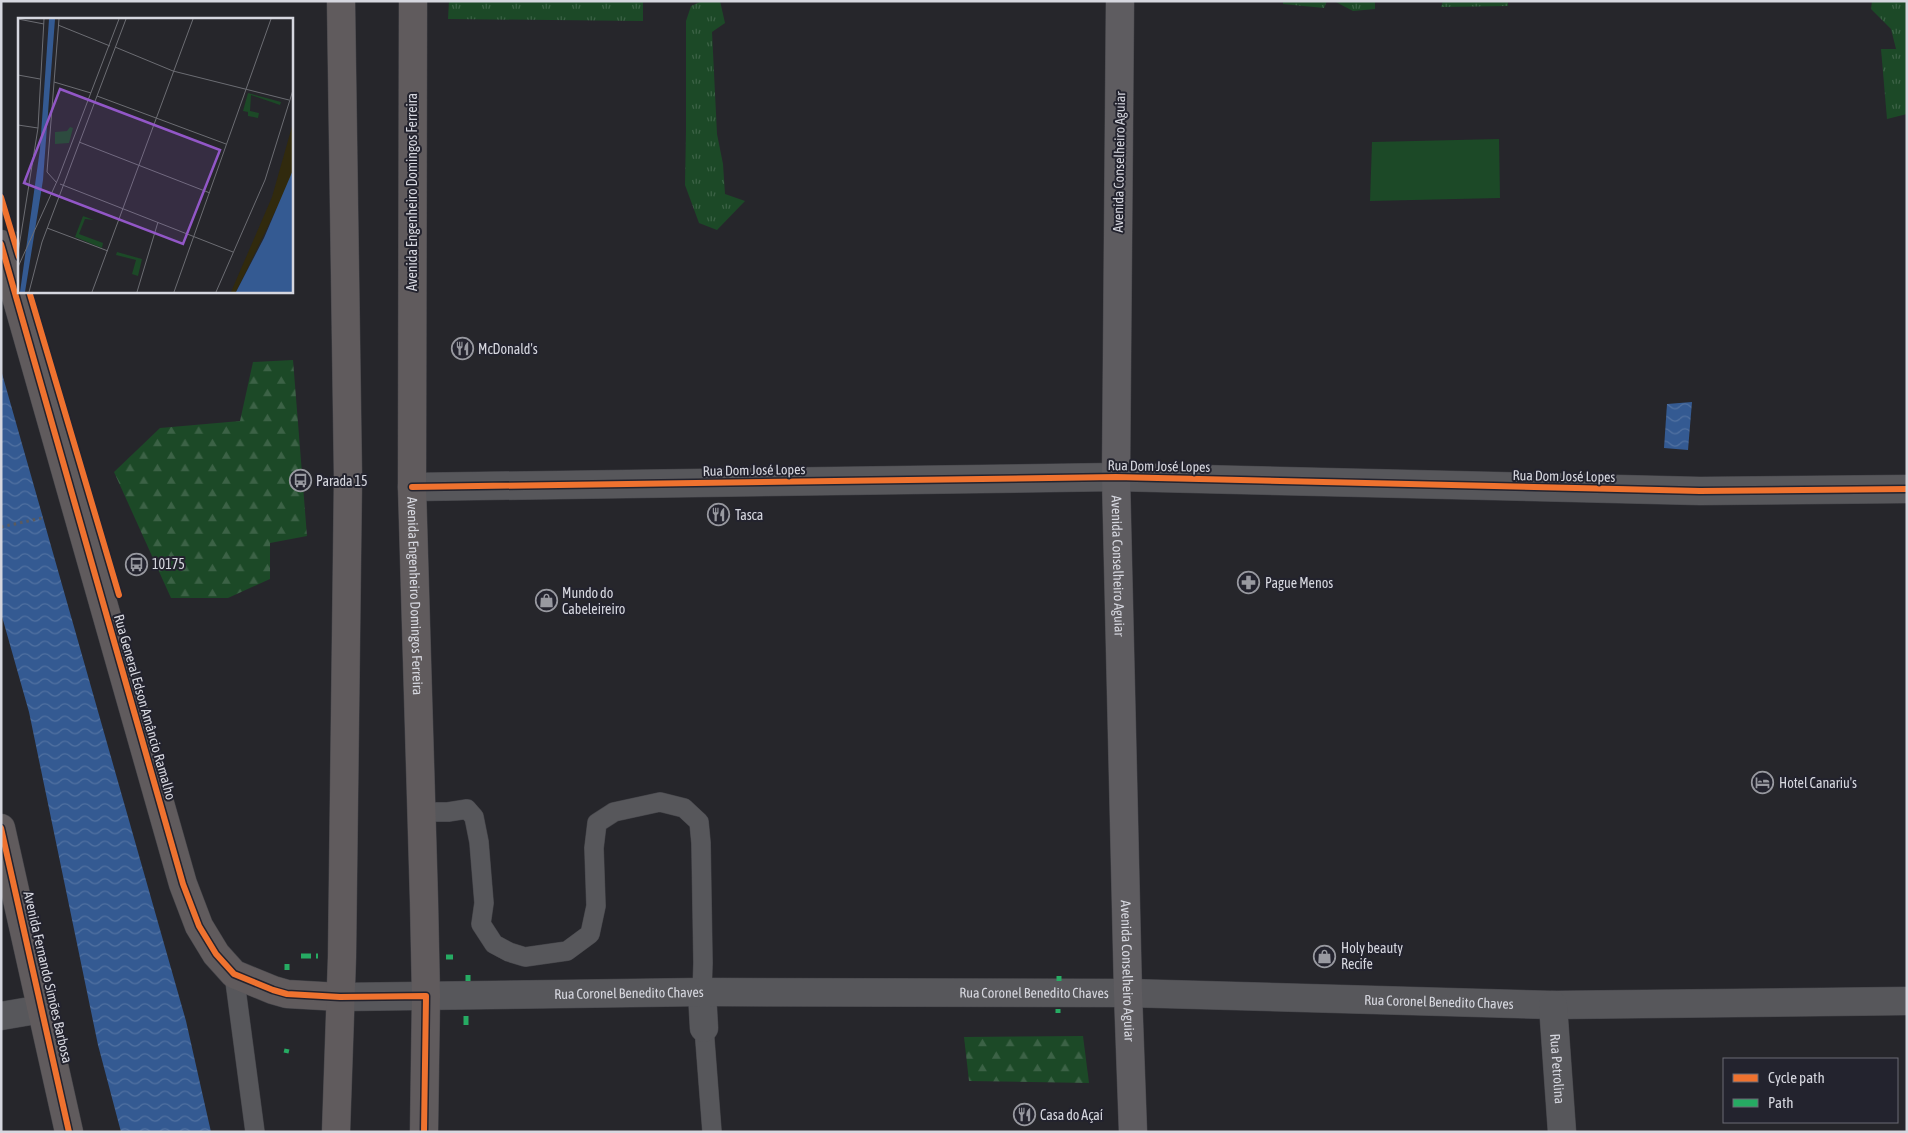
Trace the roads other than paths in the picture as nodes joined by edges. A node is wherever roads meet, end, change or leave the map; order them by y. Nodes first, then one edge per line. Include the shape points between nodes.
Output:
1 (341, 1) edge
2 (413, 1) edge
3 (1120, 1) edge
4 (9, 243) edge
5 (18, 276) edge
6 (22, 292) edge
7 (1116, 477) junction
8 (412, 487) junction
9 (1907, 489) edge
10 (421, 812) junction
11 (1, 828) edge
12 (234, 974) junction
13 (702, 992) junction
14 (1128, 993) junction
15 (426, 996) junction
16 (340, 997) junction
17 (1907, 1001) edge
18 (1553, 1005) junction
19 (42, 1009) junction
20 (1, 1016) edge
21 (704, 1028) joint
22 (69, 1132) edge
23 (255, 1132) edge
24 (336, 1132) edge
25 (424, 1132) edge
26 (712, 1132) edge
27 (1133, 1132) edge
28 (1562, 1132) edge

1 - 16 main road via 348,478
2 - 8 main road, Avenida Engenheiro Domingos Ferreira
3 - 7 main road, Avenida Conselheiro Aguiar
4 - 5 main road, Rua General Edson Amâncio Ramalho
6 - 12 main road, Rua General Edson Amâncio Ramalho via 183,884 199,926 216,954
7 - 8 street, Rua Dom José Lopes
7 - 9 street, Rua Dom José Lopes via 1700,491
7 - 14 main road, Avenida Conselheiro Aguiar
8 - 10 main road, Avenida Engenheiro Domingos Ferreira
10 - 13 lane via 467,809 474,817 484,904 482,924 494,944 525,957 568,952 590,934 596,906 594,848 597,823 614,812 644,804 660,802 684,808 699,822 701,842
10 - 15 main road, Avenida Engenheiro Domingos Ferreira
11 - 19 main road, Avenida Fernando Simões Barbosa
12 - 16 main road, Rua General Edson Amâncio Ramalho via 287,994
12 - 23 lane
13 - 14 street, Rua Coronel Benedito Chaves
13 - 15 street, Rua Coronel Benedito Chaves
13 - 21 street
14 - 18 street, Rua Coronel Benedito Chaves
14 - 27 main road, Avenida Conselheiro Aguiar
15 - 16 street, Rua Coronel Benedito Chaves
15 - 25 main road, Avenida Engenheiro Domingos Ferreira
16 - 24 main road
17 - 18 street, Rua Coronel Benedito Chaves
18 - 28 street, Rua Petrolina
19 - 20 street
19 - 22 main road, Avenida Fernando Simões Barbosa
21 - 26 lane

